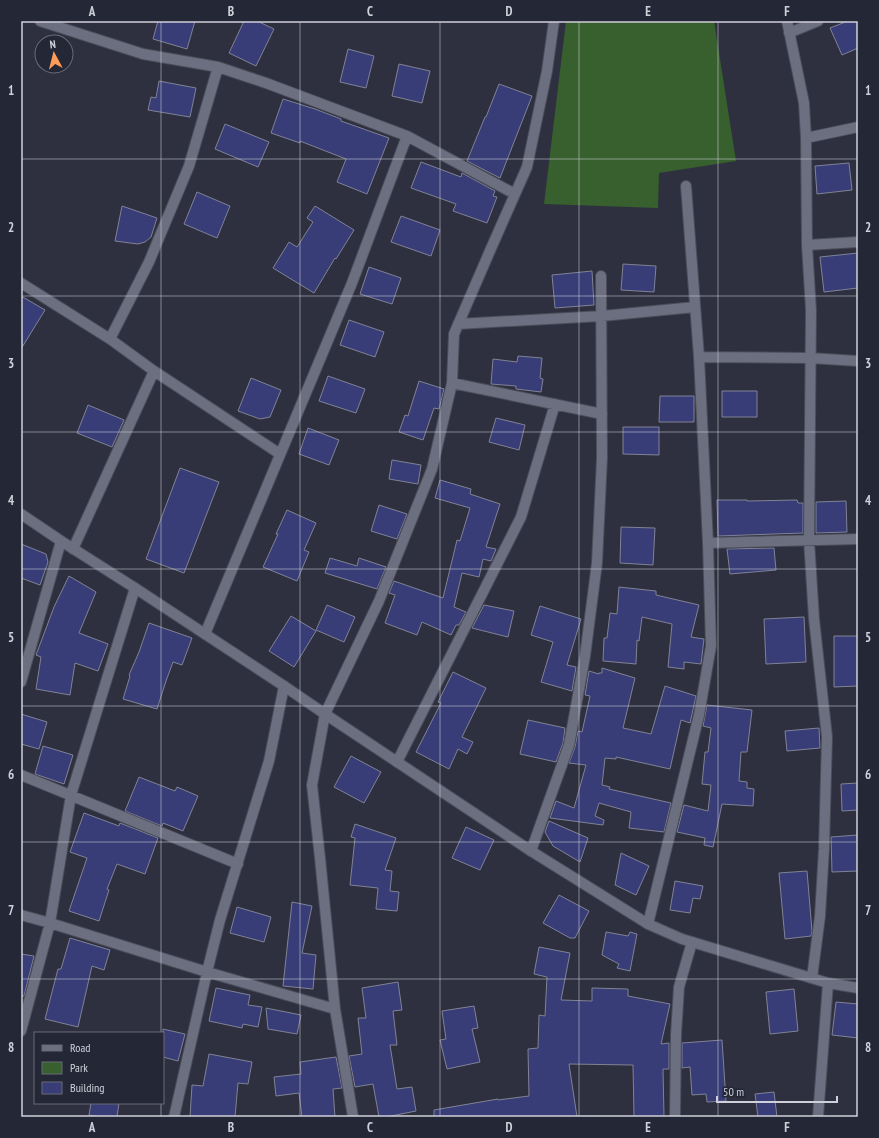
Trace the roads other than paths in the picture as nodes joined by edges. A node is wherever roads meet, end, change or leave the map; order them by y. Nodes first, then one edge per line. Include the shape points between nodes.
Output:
1 (40, 21) edge
2 (554, 21) edge
3 (786, 21) edge
4 (818, 21) edge
5 (789, 33) junction
6 (218, 67) junction
7 (858, 127) edge
8 (407, 136) junction
9 (806, 138) junction
10 (686, 186) dead end
11 (515, 194) junction
12 (858, 242) edge
13 (807, 245) junction
14 (601, 276) dead end
15 (21, 283) edge
16 (695, 307) junction
17 (602, 316) junction
18 (458, 324) junction
19 (110, 340) junction
20 (699, 357) junction
21 (810, 358) junction
22 (858, 361) edge
23 (154, 371) junction
24 (452, 384) junction
25 (555, 404) junction
26 (602, 414) junction
27 (280, 454) junction
28 (21, 514) edge
29 (809, 540) junction
30 (858, 540) edge
31 (61, 542) junction
32 (708, 543) junction
33 (73, 549) junction
34 (135, 588) junction
35 (205, 634) junction
36 (21, 682) edge
37 (284, 686) junction
38 (325, 714) junction
39 (397, 762) junction
40 (21, 775) edge
41 (71, 795) junction
42 (531, 851) junction
43 (238, 864) junction
44 (21, 915) edge
45 (50, 923) junction
46 (648, 924) junction
47 (692, 942) junction
48 (207, 972) junction
49 (812, 978) junction
50 (828, 984) junction
51 (858, 988) edge
52 (335, 1009) junction
53 (21, 1031) edge
54 (174, 1117) edge
55 (353, 1117) edge
56 (675, 1117) edge
57 (818, 1117) edge

1 - 6 street via 143,54
2 - 11 street via 548,71 527,167
3 - 5 street
4 - 5 street
5 - 9 street via 804,103
6 - 8 street
6 - 19 street via 189,166 149,262
7 - 9 street
8 - 11 street
8 - 27 street via 352,283
9 - 13 street
10 - 16 street
11 - 18 street
12 - 13 street
13 - 21 street via 811,310
14 - 17 street
15 - 19 street
16 - 17 street
16 - 20 street
17 - 18 street
17 - 26 street
18 - 24 street via 454,334
19 - 23 street
20 - 21 street
20 - 32 street
21 - 22 street
21 - 29 street
23 - 27 street
23 - 33 street
24 - 25 street
24 - 38 street via 432,469 379,601
25 - 26 street
25 - 39 street via 521,517
26 - 42 street via 597,563 585,656 569,745
27 - 35 street
28 - 31 street
29 - 30 street
29 - 32 street
29 - 49 street via 814,619 827,737 822,886
31 - 33 street
31 - 36 street
32 - 46 street via 710,646 699,715
33 - 34 street
34 - 35 street
34 - 41 street
35 - 37 street
37 - 38 street
37 - 43 street via 269,761
38 - 39 street
38 - 52 street via 312,785
39 - 42 street
40 - 41 street
41 - 43 street
41 - 45 street
42 - 46 street
43 - 48 street
44 - 45 street
45 - 48 street
45 - 53 street
46 - 47 street
47 - 49 street
47 - 56 street via 679,986
48 - 52 street
48 - 54 street
49 - 50 street
50 - 51 street
50 - 57 street
52 - 55 street

